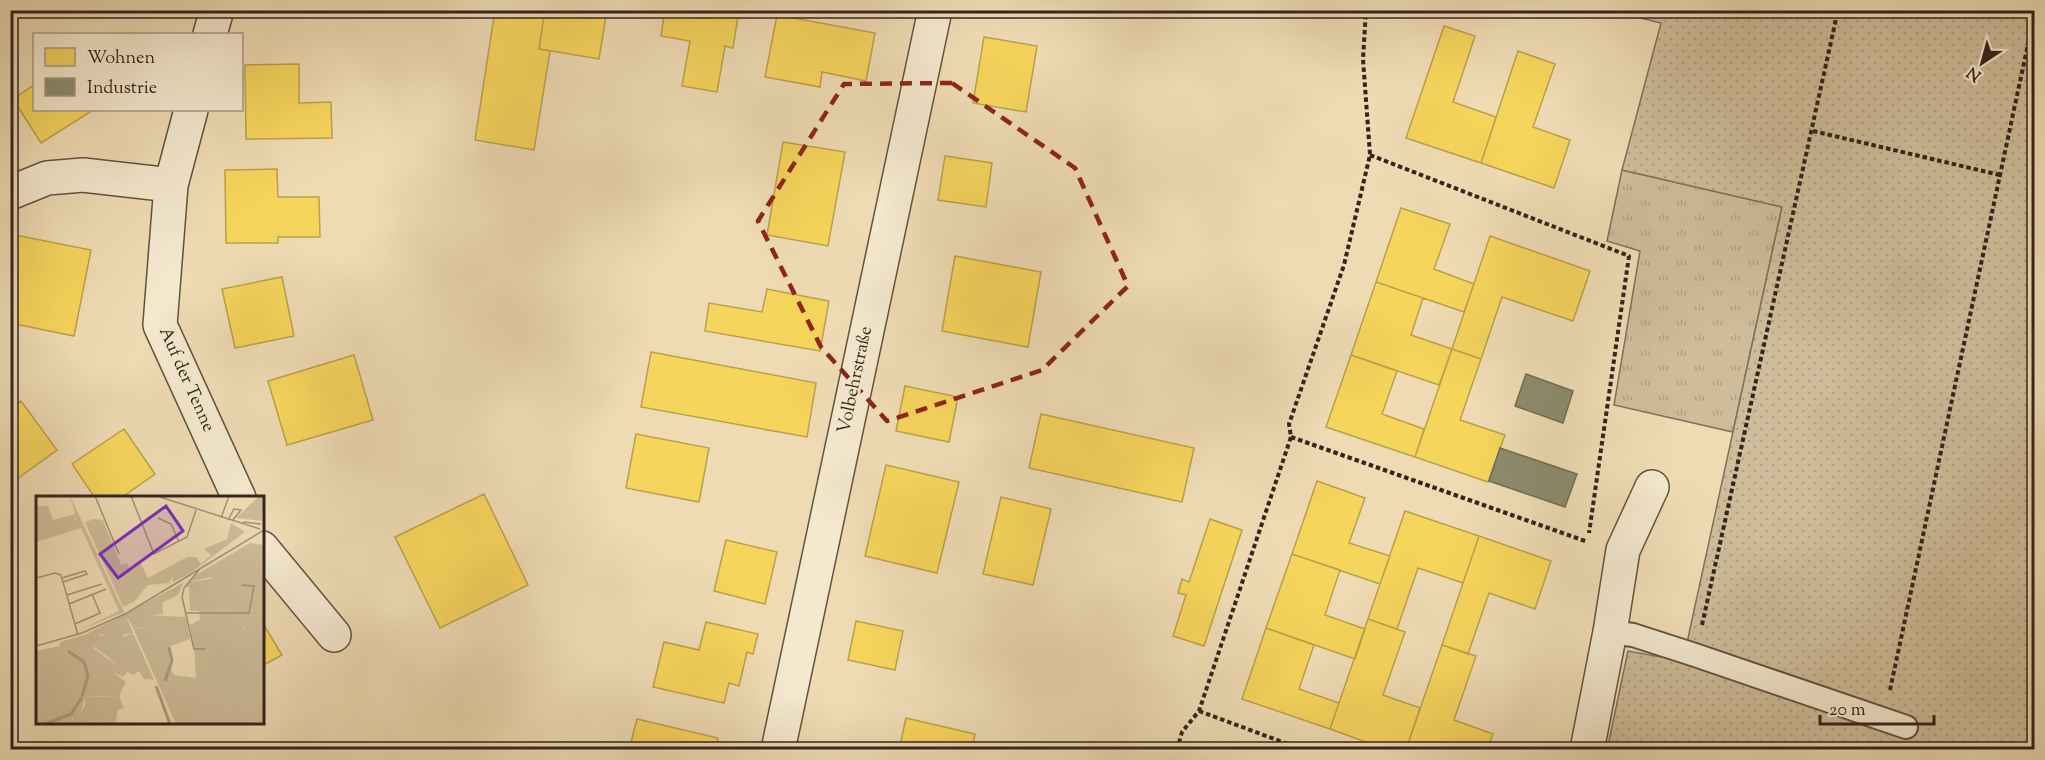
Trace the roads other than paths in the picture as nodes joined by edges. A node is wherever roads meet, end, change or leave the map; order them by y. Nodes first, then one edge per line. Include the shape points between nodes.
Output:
1 (217, 10) edge
2 (935, 10) edge
3 (210, 33) edge
4 (190, 111) edge
5 (171, 185) junction
6 (10, 193) edge
7 (1652, 487) dead end
8 (238, 496) edge
9 (264, 550) edge
10 (1610, 632) junction
11 (334, 634) dead end
12 (1906, 727) dead end
13 (778, 750) edge
14 (1587, 750) edge

1 - 3 street
2 - 13 street, Volbehrstraße
4 - 5 street, Auf der Tenne
5 - 6 street via 83,175 47,178
5 - 8 street, Auf der Tenne via 160,325
7 - 10 street via 1623,550
9 - 11 street
10 - 12 lane via 1633,635
10 - 14 street

